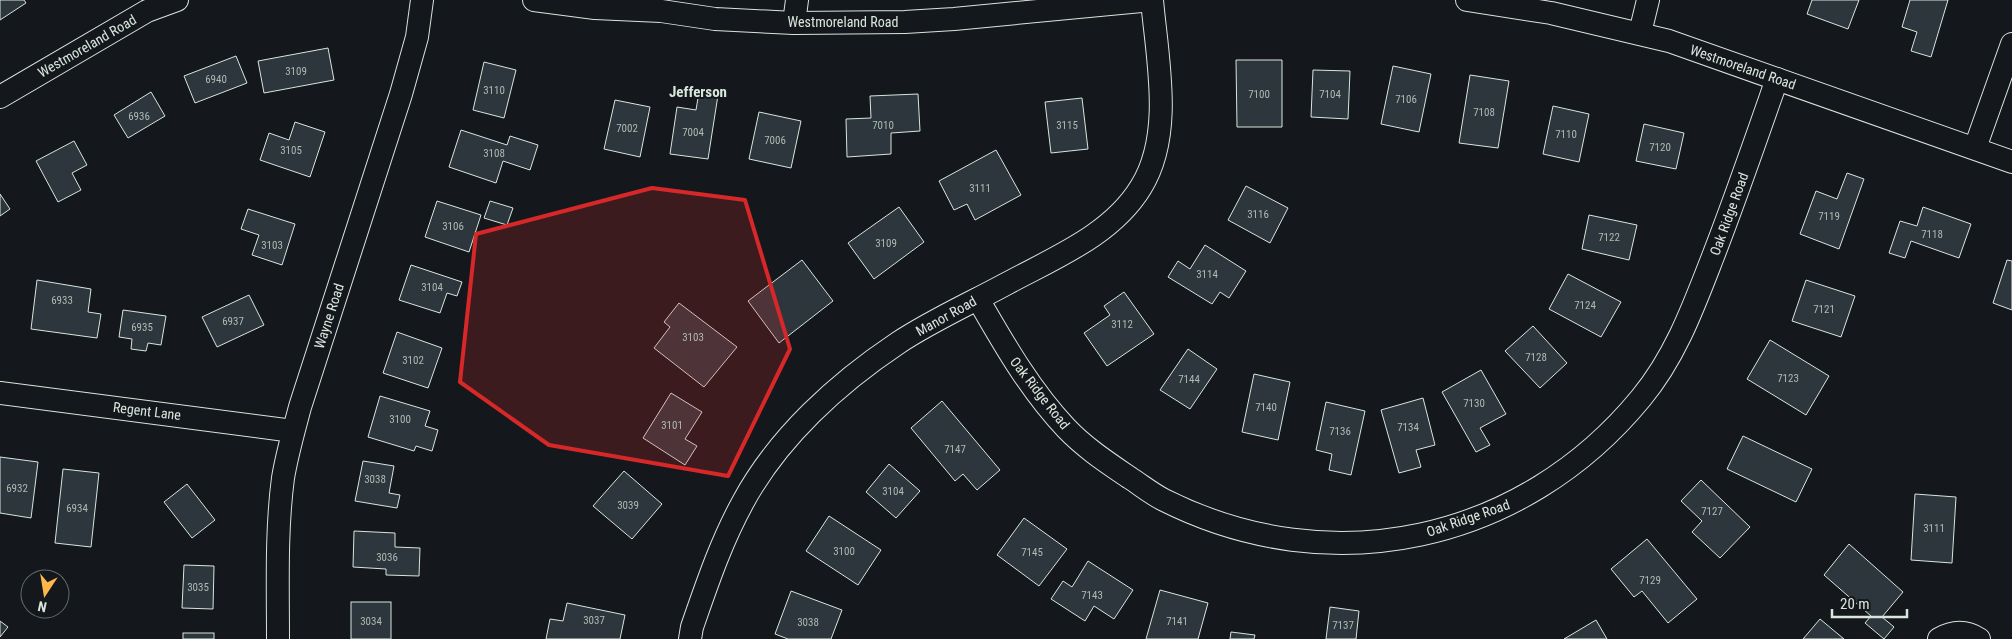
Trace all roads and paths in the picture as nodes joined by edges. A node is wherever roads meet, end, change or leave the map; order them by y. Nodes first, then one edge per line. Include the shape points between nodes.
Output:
1 (176, 0) edge
2 (422, 0) edge
3 (534, 0) edge
4 (796, 0) edge
5 (1152, 0) edge
6 (1467, 0) edge
7 (1648, 0) edge
8 (794, 24) junction
9 (1640, 33) junction
10 (2012, 44) edge
11 (1777, 79) junction
12 (0, 97) edge
13 (1974, 148) junction
14 (2012, 162) edge
15 (978, 299) junction
16 (0, 392) edge
17 (294, 431) junction
18 (278, 639) edge
19 (690, 639) edge
20 (1939, 639) edge
21 (1979, 639) edge

1 - 12 street, Westmoreland Road via 147,11
2 - 17 street, Wayne Road via 417,37 402,94
3 - 8 street, Westmoreland Road
4 - 8 street
5 - 8 street, Westmoreland Road via 954,19
5 - 15 street, Manor Road via 1160,128 1154,157 1142,186 1124,210 1103,229
6 - 9 street, Westmoreland Road via 1551,13
7 - 9 street
9 - 11 street, Westmoreland Road
10 - 13 street
11 - 13 street, Westmoreland Road
11 - 15 street, Oak Ridge Road via 1686,326 1643,396 1615,429 1534,492 1500,510 1435,532 1354,544 1307,542 1254,534 1203,518 1162,499 1104,460 1067,430 1010,354
13 - 14 street, Westmoreland Road
15 - 19 street, Manor Road via 900,342 852,376 808,416 774,455 743,500 718,552
16 - 17 street, Regent Lane
17 - 18 street, Wayne Road via 283,478 277,550
20 - 21 street via 1960,632

